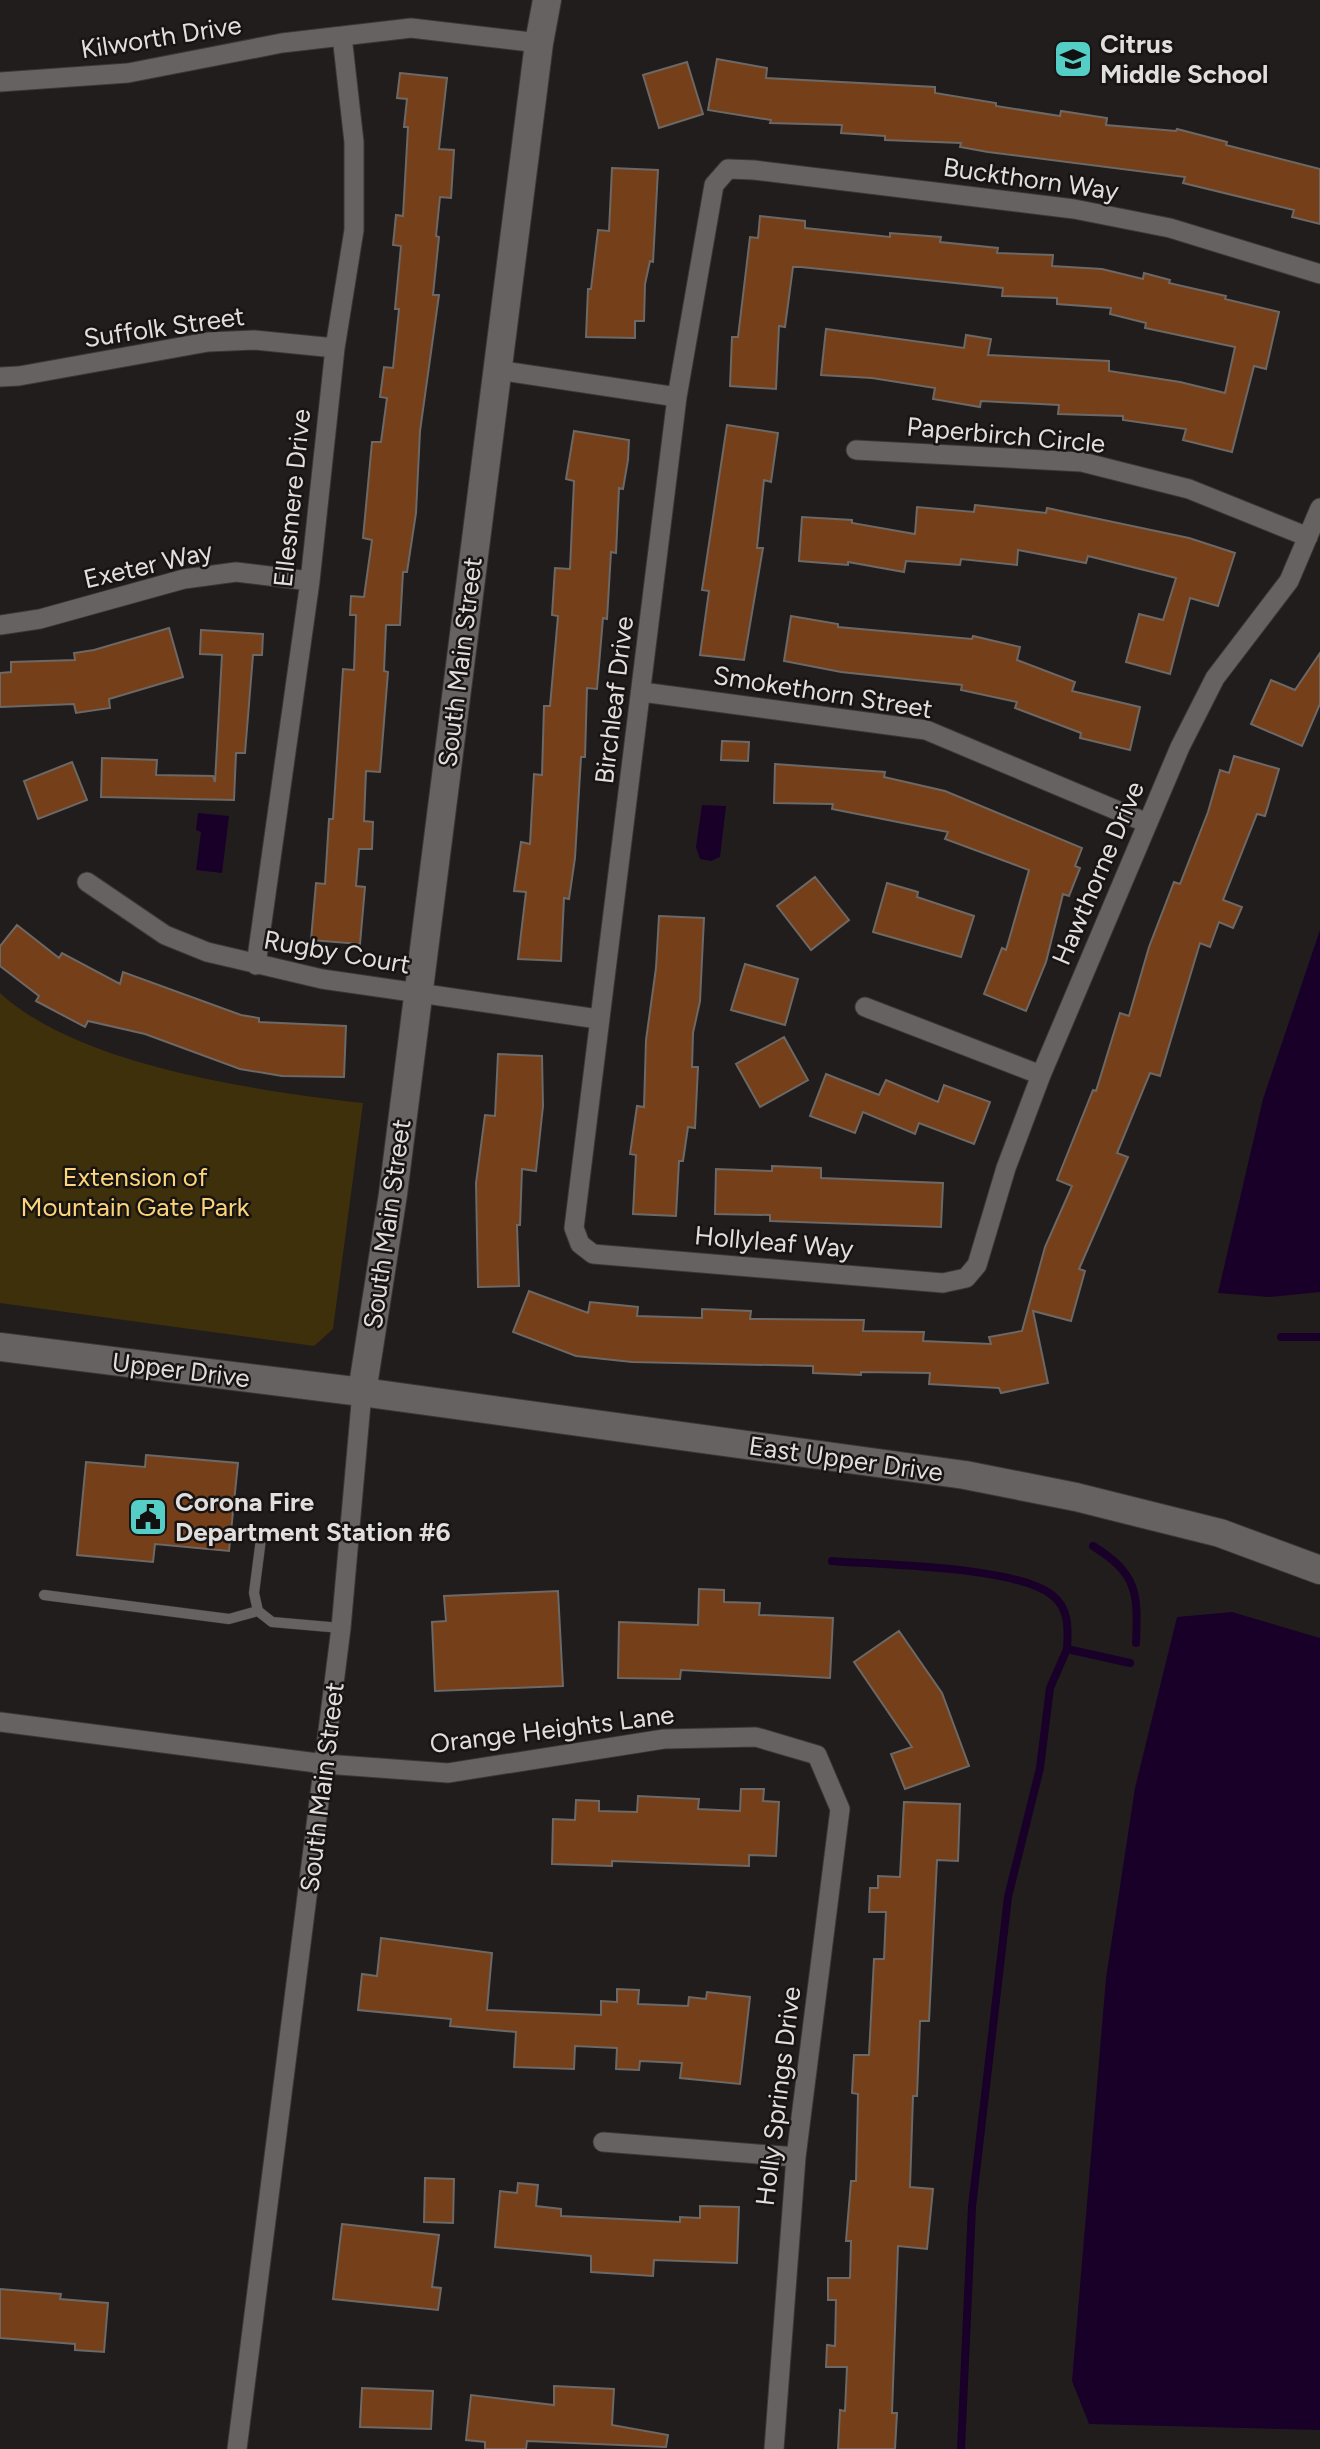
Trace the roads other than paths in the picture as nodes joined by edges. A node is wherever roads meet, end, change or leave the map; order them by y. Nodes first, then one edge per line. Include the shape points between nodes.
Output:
1 (547, 0) edge
2 (342, 36) junction
3 (539, 43) junction
4 (0, 82) edge
5 (728, 169) joint
6 (1320, 274) edge
7 (335, 348) junction
8 (497, 370) junction
9 (0, 377) edge
10 (677, 397) junction
11 (856, 450) dead end
12 (1320, 508) edge
13 (1308, 537) junction
14 (310, 581) junction
15 (0, 625) edge
16 (642, 692) junction
17 (1147, 823) junction
18 (87, 883) dead end
19 (256, 965) junction
20 (418, 993) junction
21 (865, 1007) dead end
22 (598, 1019) junction
23 (1041, 1075) junction
24 (580, 1244) joint
25 (966, 1278) joint
26 (0, 1347) edge
27 (362, 1392) junction
28 (262, 1531) dead end
29 (1320, 1570) edge
30 (44, 1595) dead end
31 (258, 1611) junction
32 (341, 1628) junction
33 (0, 1722) edge
34 (817, 1755) joint
35 (325, 1764) junction
36 (603, 2142) dead end
37 (796, 2157) junction
38 (237, 2449) edge
39 (774, 2449) edge

1 - 3 main road, South Main Street
2 - 3 street, Kilworth Drive via 411,28
2 - 4 street, Kilworth Drive via 128,73
2 - 7 street, Ellesmere Drive via 354,142 354,230
3 - 8 main road, South Main Street
5 - 6 street, Buckthorn Way via 1074,209 1170,228
5 - 10 street, Birchleaf Drive via 714,185
7 - 9 street, Suffolk Street via 254,340 208,342
7 - 14 street, Ellesmere Drive
8 - 10 street
8 - 20 main road, South Main Street
10 - 16 street, Birchleaf Drive
11 - 13 street, Paperbirch Circle via 1082,462 1189,489
12 - 13 street, Hawthorne Drive
13 - 17 street, Hawthorne Drive via 1289,581 1215,678
14 - 15 street, Exeter Way via 236,572 184,579 40,619
14 - 19 street, Ellesmere Drive
16 - 17 street, Smokethorn Street via 926,730
16 - 22 street, Birchleaf Drive
17 - 23 street, Hawthorne Drive
18 - 19 street, Rugby Court via 165,935
19 - 20 street, Rugby Court
20 - 22 street, Rugby Court
20 - 27 main road, South Main Street
21 - 23 street
22 - 24 street, Birchleaf Drive via 574,1228
23 - 25 street, Hawthorne Drive via 977,1265
24 - 25 street, Hollyleaf Way via 593,1254 943,1283
26 - 27 main road, Upper Drive
27 - 29 main road, East Upper Drive via 965,1475 1220,1533
27 - 32 street, South Main Street
28 - 31 lane via 254,1593
30 - 31 lane via 229,1619
31 - 32 lane via 272,1622
32 - 35 street, South Main Street
33 - 35 street, Orange Heights Lane
34 - 35 street, Orange Heights Lane via 756,1737 664,1740 448,1773
34 - 37 street, Holly Springs Drive via 840,1809
35 - 38 street, South Main Street
36 - 37 street
37 - 39 street, Holly Springs Drive

